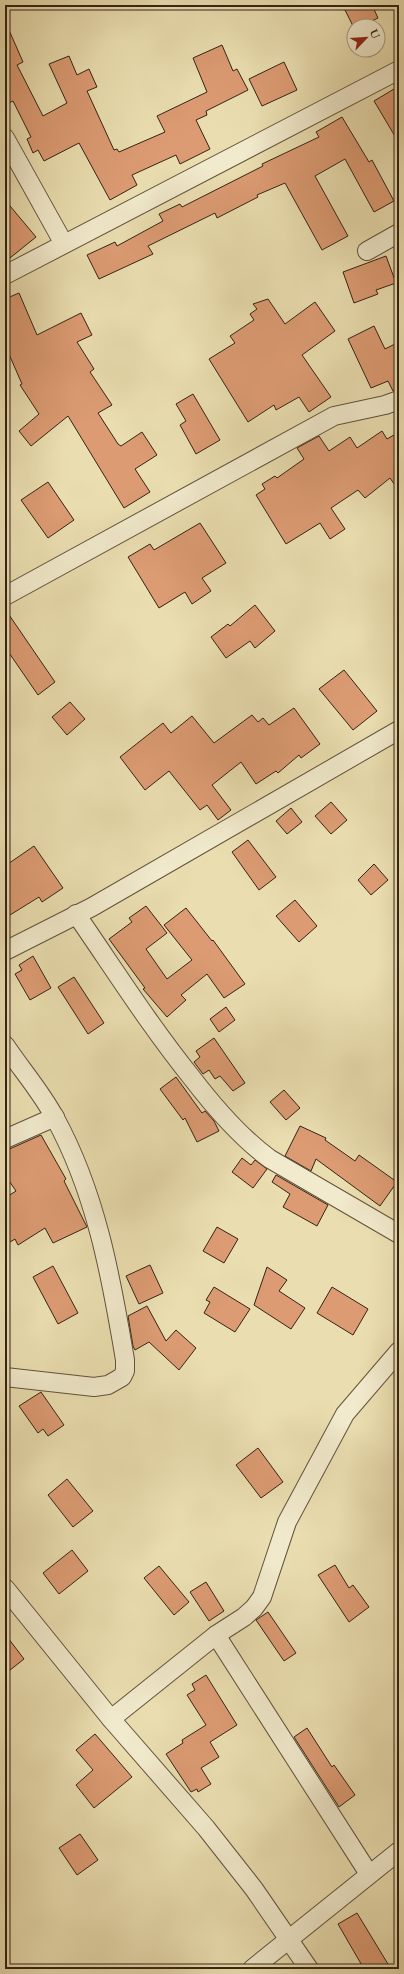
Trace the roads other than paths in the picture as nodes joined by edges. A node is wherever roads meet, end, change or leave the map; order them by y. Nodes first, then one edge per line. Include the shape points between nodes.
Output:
1 (399, 70) edge
2 (5, 138) edge
3 (399, 233) edge
4 (64, 244) junction
5 (367, 251) dead end
6 (5, 275) edge
7 (399, 400) edge
8 (5, 596) edge
9 (399, 730) edge
10 (76, 914) junction
11 (5, 951) edge
12 (5, 1045) edge
13 (55, 1117) junction
14 (5, 1139) edge
15 (399, 1234) edge
16 (399, 1351) edge
17 (5, 1377) edge
18 (5, 1588) edge
19 (216, 1635) junction
20 (111, 1719) junction
21 (399, 1851) edge
22 (369, 1874) junction
23 (289, 1940) junction
24 (252, 1969) edge
25 (309, 1969) edge

1 - 4 street
2 - 4 street
3 - 5 street
4 - 6 street
7 - 8 street via 334,416
9 - 10 street
10 - 11 street
10 - 15 street via 165,1044 214,1106 252,1146
12 - 13 street
13 - 14 street
13 - 17 street via 84,1183 104,1246 125,1371 122,1377 101,1386
16 - 19 street via 345,1414 287,1522 262,1597 244,1617
18 - 20 street
19 - 20 street
19 - 22 street
20 - 23 street via 206,1828 254,1889
21 - 22 street
22 - 23 street
23 - 24 street
23 - 25 street

